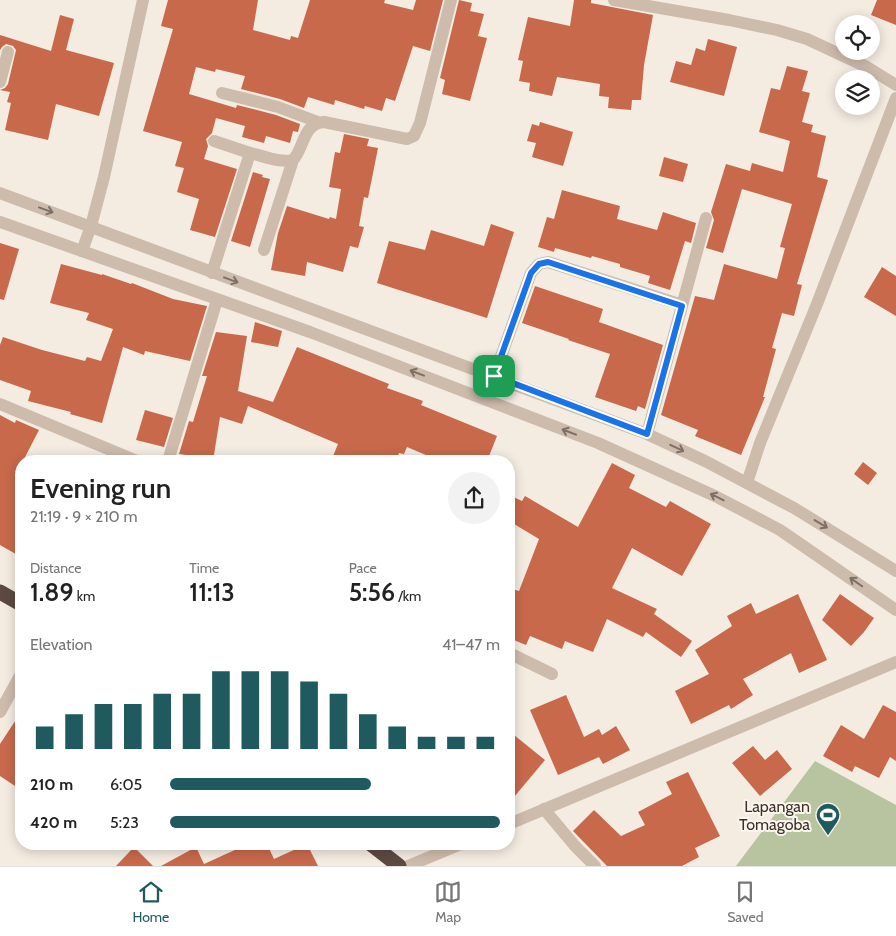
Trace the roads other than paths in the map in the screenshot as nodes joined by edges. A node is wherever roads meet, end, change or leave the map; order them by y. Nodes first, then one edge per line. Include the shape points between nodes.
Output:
1 (143, 0) edge
2 (451, 0) edge
3 (614, 0) edge
4 (641, 3) edge
5 (8, 52) dead end
6 (0, 82) edge
7 (896, 86) edge
8 (222, 93) dead end
9 (896, 98) edge
10 (318, 122) junction
11 (214, 141) dead end
12 (250, 153) junction
13 (293, 160) junction
14 (0, 193) edge
15 (706, 218) dead end
16 (0, 222) edge
17 (92, 226) junction
18 (264, 250) dead end
19 (82, 251) junction
20 (212, 273) junction
21 (217, 300) junction
22 (682, 306) junction
23 (494, 376) junction
24 (0, 404) edge
25 (647, 434) junction
26 (123, 455) edge
27 (170, 455) edge
28 (747, 483) junction
29 (896, 571) edge
30 (0, 592) edge
31 (15, 601) edge
32 (896, 610) edge
33 (515, 656) edge
34 (896, 662) edge
35 (552, 674) dead end
36 (15, 685) edge
37 (0, 712) edge
38 (544, 809) junction
39 (515, 821) edge
40 (379, 850) edge
41 (447, 850) edge
42 (399, 866) edge
43 (408, 866) edge
44 (595, 866) edge

1 - 17 street
2 - 10 street via 414,136 407,139
3 - 4 street
4 - 7 street via 808,39 867,67
5 - 6 street
8 - 10 street via 278,107
9 - 28 street
10 - 13 street via 305,134
11 - 12 street
12 - 13 street
12 - 20 street
13 - 18 street
14 -> 17 street
15 - 22 street
16 - 19 street
17 - 19 street
17 - 20 street
19 - 21 street
20 -> 23 street
21 - 27 street
32 -> 21 street via 780,530 715,496 598,443 310,332
22 - 23 street via 548,262 539,264 531,273
22 - 25 street
23 - 25 street
24 - 26 street
25 -> 28 street
28 -> 29 street
30 - 31 highway
33 - 35 street
34 - 38 street
36 - 37 street
38 - 39 street
38 - 44 street
40 - 42 highway
41 - 43 street

